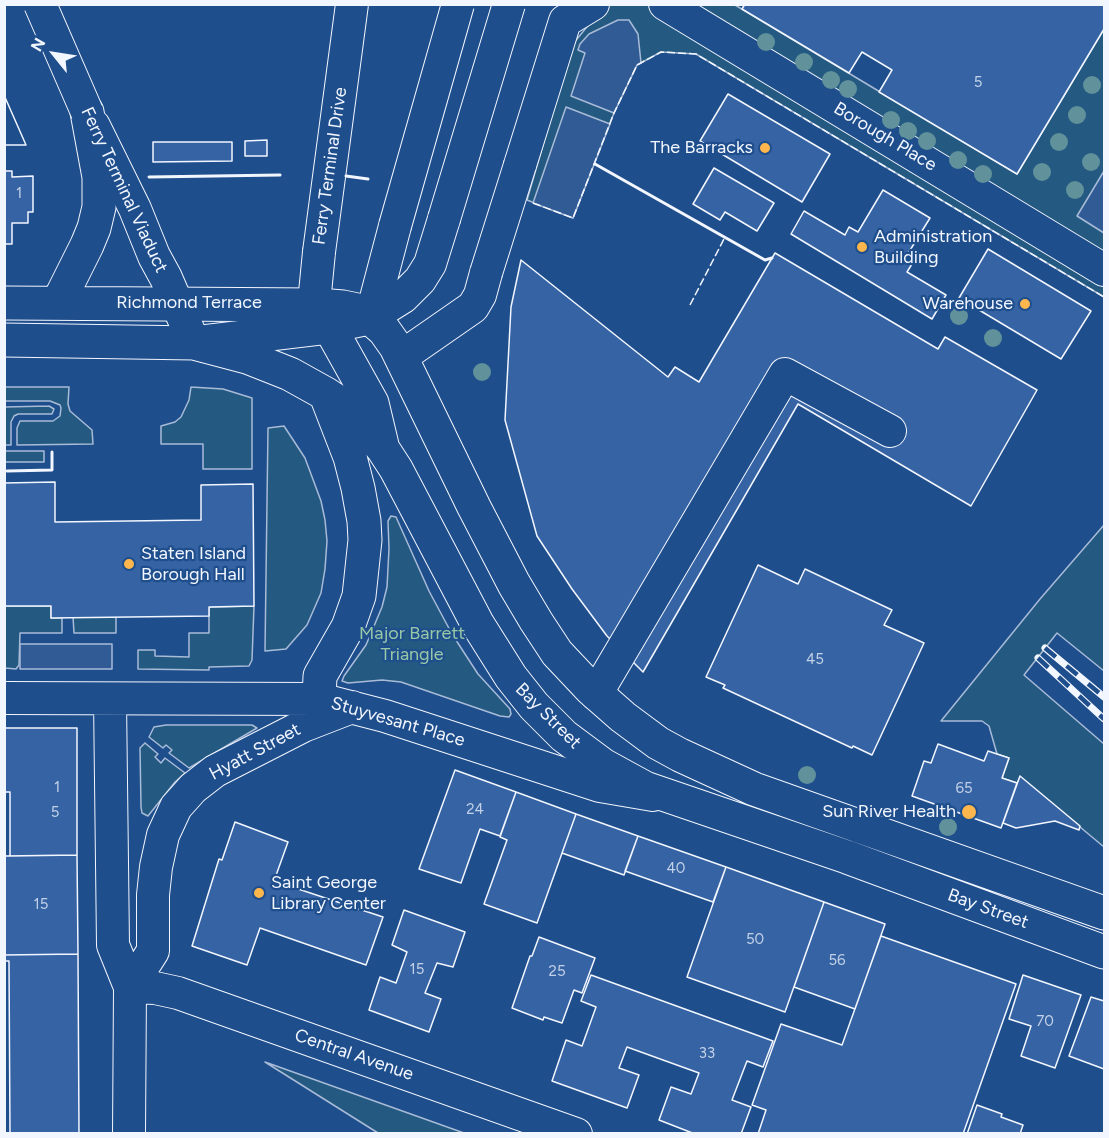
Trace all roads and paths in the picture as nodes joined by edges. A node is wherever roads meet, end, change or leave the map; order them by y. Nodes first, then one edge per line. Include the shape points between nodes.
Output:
1 (40, 4) edge
2 (352, 4) edge
3 (458, 4) edge
4 (509, 4) edge
5 (593, 4) edge
6 (665, 4) edge
7 (87, 112) junction
8 (1104, 270) edge
9 (4, 303) edge
10 (58, 303) junction
11 (177, 303) junction
12 (323, 315) junction
13 (371, 317) junction
14 (4, 340) edge
15 (194, 343) junction
16 (401, 357) junction
17 (326, 394) junction
18 (890, 431) dead end
19 (383, 449) junction
20 (596, 694) junction
21 (4, 698) edge
22 (110, 699) junction
23 (319, 699) junction
24 (352, 707) junction
25 (675, 798) junction
26 (858, 825) junction
27 (847, 857) junction
28 (1104, 913) edge
29 (1104, 952) edge
30 (130, 987) junction
31 (129, 1134) edge
32 (576, 1134) edge

1 - 7 street, Ferry Terminal Viaduct, bridge
2 - 12 street, Ferry Terminal Drive, bridge via 315,284
3 - 13 street, bridge
4 - 13 street, bridge via 430,264 402,297
5 - 16 street, bridge via 565,21 480,295 469,311
6 - 8 street, Borough Place
7 - 10 main road via 99,177 99,207 87,245
7 - 11 street, Ferry Terminal Viaduct
9 - 10 main road, Richmond Terrace
10 - 11 main road, Richmond Terrace
11 - 12 main road, Richmond Terrace
11 - 15 street, Ferry Terminal Viaduct
12 - 13 main road, Richmond Terrace via 354,309
12 - 15 main road
12 - 19 main road via 372,403
13 - 16 main road, Bay Street
14 - 15 main road
15 - 17 main road, Bay Street via 263,363
16 - 20 main road, Bay Street via 525,603 557,653
17 - 19 main road, Bay Street via 353,415
17 - 23 main road via 350,457 365,540 359,596 348,627 320,676
18 - 20 street via 785,374
19 - 25 main road, Bay Street via 477,623 527,698 564,736 603,765 645,788
20 - 26 main road, Bay Street via 680,755 754,789
21 - 22 street, Stuyvesant Place
22 - 23 street, Stuyvesant Place
22 - 30 street via 113,945
23 - 24 street, Stuyvesant Place
24 - 25 street, Stuyvesant Place via 600,786
24 - 30 street, Hyatt Street via 303,726 215,771 176,807 163,835 156,867 153,951
25 - 27 main road, Bay Street
26 - 27 street
26 - 28 main road, Bay Street
27 - 29 main road, Bay Street
30 - 31 street
30 - 32 street, Central Avenue via 186,996

